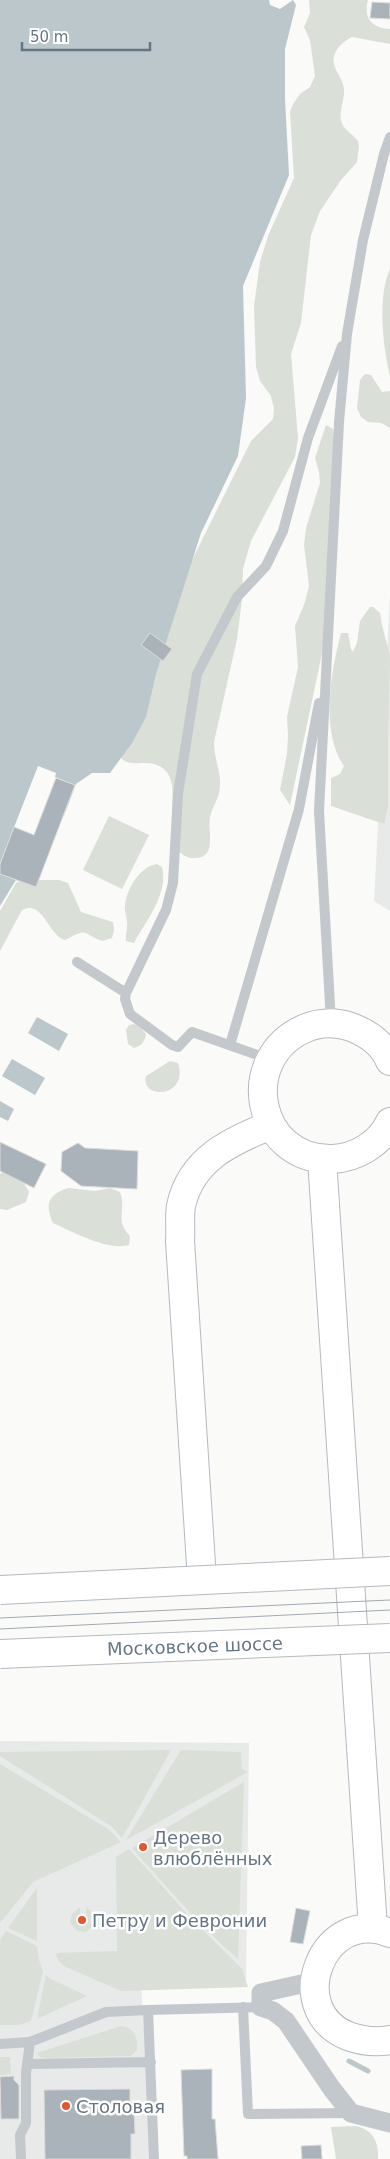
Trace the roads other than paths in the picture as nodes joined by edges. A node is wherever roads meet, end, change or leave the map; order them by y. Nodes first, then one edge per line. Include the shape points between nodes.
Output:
1 (390, 137) edge
2 (347, 334) junction
3 (326, 662) junction
4 (77, 962) dead end
5 (126, 993) junction
6 (331, 1023) junction
7 (230, 1045) junction
8 (389, 1057) edge
9 (269, 1059) junction
10 (390, 1122) edge
11 (271, 1125) junction
12 (322, 1159) junction
13 (390, 1571) edge
14 (202, 1580) junction
15 (0, 1590) edge
16 (390, 1638) edge
17 (0, 1654) edge
18 (381, 1930) edge
19 (315, 1981) junction
20 (252, 2007) junction
21 (148, 2010) junction
22 (390, 2040) edge
23 (30, 2042) junction
24 (0, 2044) edge
25 (151, 2062) junction
26 (27, 2064) junction
27 (351, 2113) junction
28 (390, 2123) edge
29 (21, 2159) edge
30 (154, 2159) edge

1 - 2 lane via 363,240
2 - 3 lane via 338,422
2 - 5 lane via 308,438 283,531 266,566 237,597 197,674 178,794 173,883 166,910
3 - 6 lane via 318,811
3 - 7 lane via 299,809
4 - 5 lane
5 - 7 lane via 130,1014 172,1045 178,1047 192,1032
6 - 8 street via 364,1032
6 - 9 street via 295,1032
7 - 9 lane
9 - 11 street via 263,1077 262,1096
10 - 12 street via 375,1142 359,1152 341,1158
11 - 12 street via 288,1145
11 - 14 street via 234,1140 206,1160 188,1184 181,1207 180,1241
12 - 18 street
13 - 14 street, bridge
14 - 15 street, bridge
16 - 17 street, Московское шоссе, bridge
18 - 19 street via 360,1928 332,1943 324,1954
19 - 20 street via 261,1992
19 - 22 street via 318,2005 327,2023 356,2039
20 - 21 lane
20 - 27 street via 273,2011 286,2021
20 - 27 lane via 248,2114
21 - 23 lane via 106,2012
21 - 25 lane
23 - 24 lane
23 - 26 lane
25 - 26 lane
25 - 30 lane
26 - 29 lane via 26,2123 20,2135
27 - 28 street

